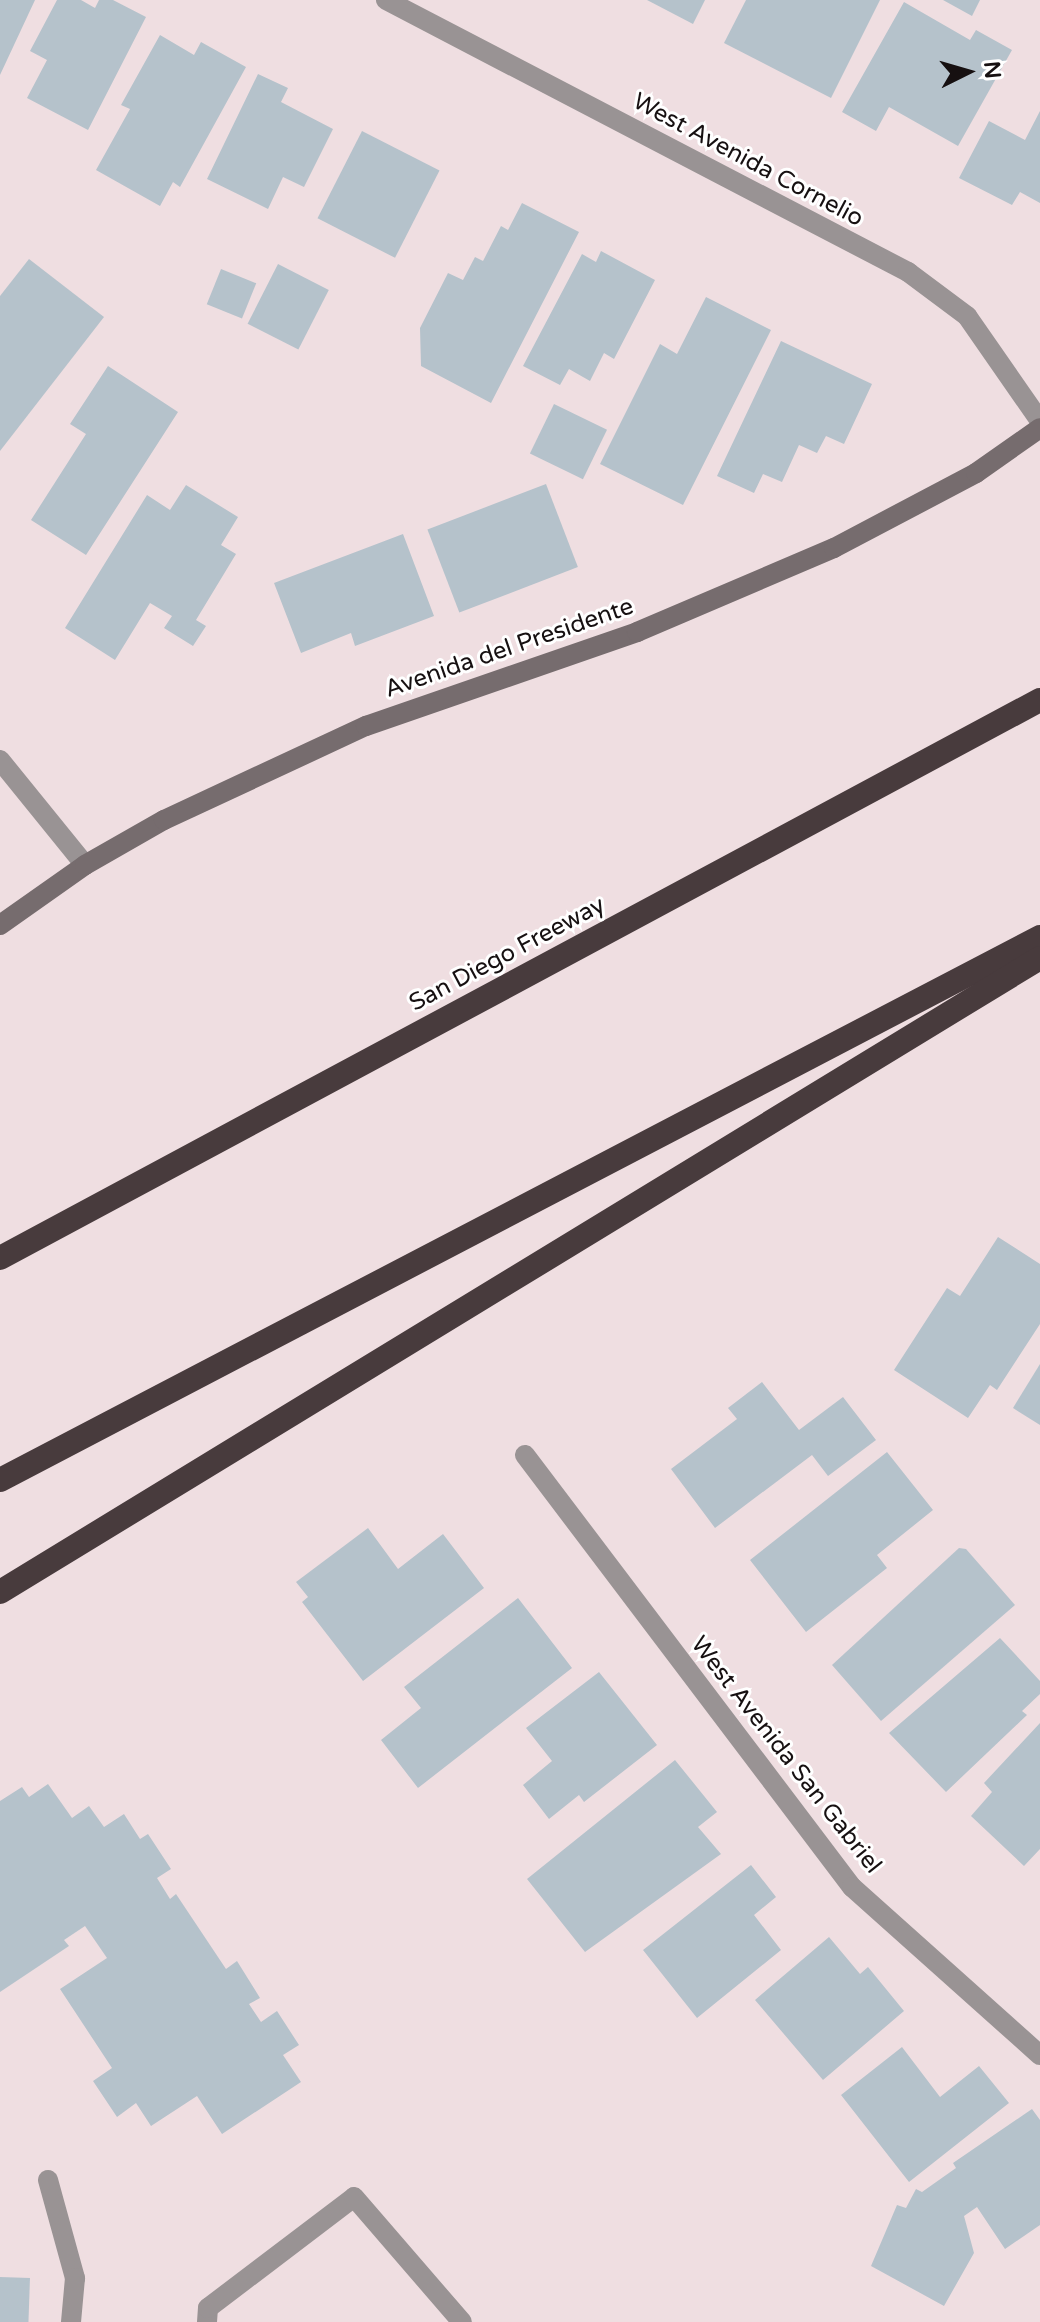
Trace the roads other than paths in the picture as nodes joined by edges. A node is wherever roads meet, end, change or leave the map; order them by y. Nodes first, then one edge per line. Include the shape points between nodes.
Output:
1 (386, 0) edge
2 (1040, 421) edge
3 (1040, 428) edge
4 (1040, 700) edge
5 (0, 760) edge
6 (85, 865) junction
7 (0, 925) edge
8 (1040, 937) edge
9 (1040, 958) edge
10 (0, 1258) edge
11 (525, 1455) dead end
12 (0, 1480) edge
13 (0, 1592) edge
14 (1040, 2055) edge
15 (48, 2180) dead end
16 (71, 2322) edge
17 (207, 2322) edge
18 (462, 2322) edge

1 - 2 street, West Avenida Cornelio via 908,272 967,316
3 - 6 main road, Avenida del Presidente via 976,473 834,548 637,632 366,726 164,820
4 - 10 highway, San Diego Freeway
5 - 6 street
6 - 7 main road, Avenida del Presidente
8 - 12 highway
9 - 13 highway
11 - 14 street, West Avenida San Gabriel via 852,1887
15 - 16 street via 75,2278
17 - 18 street via 208,2308 354,2197

